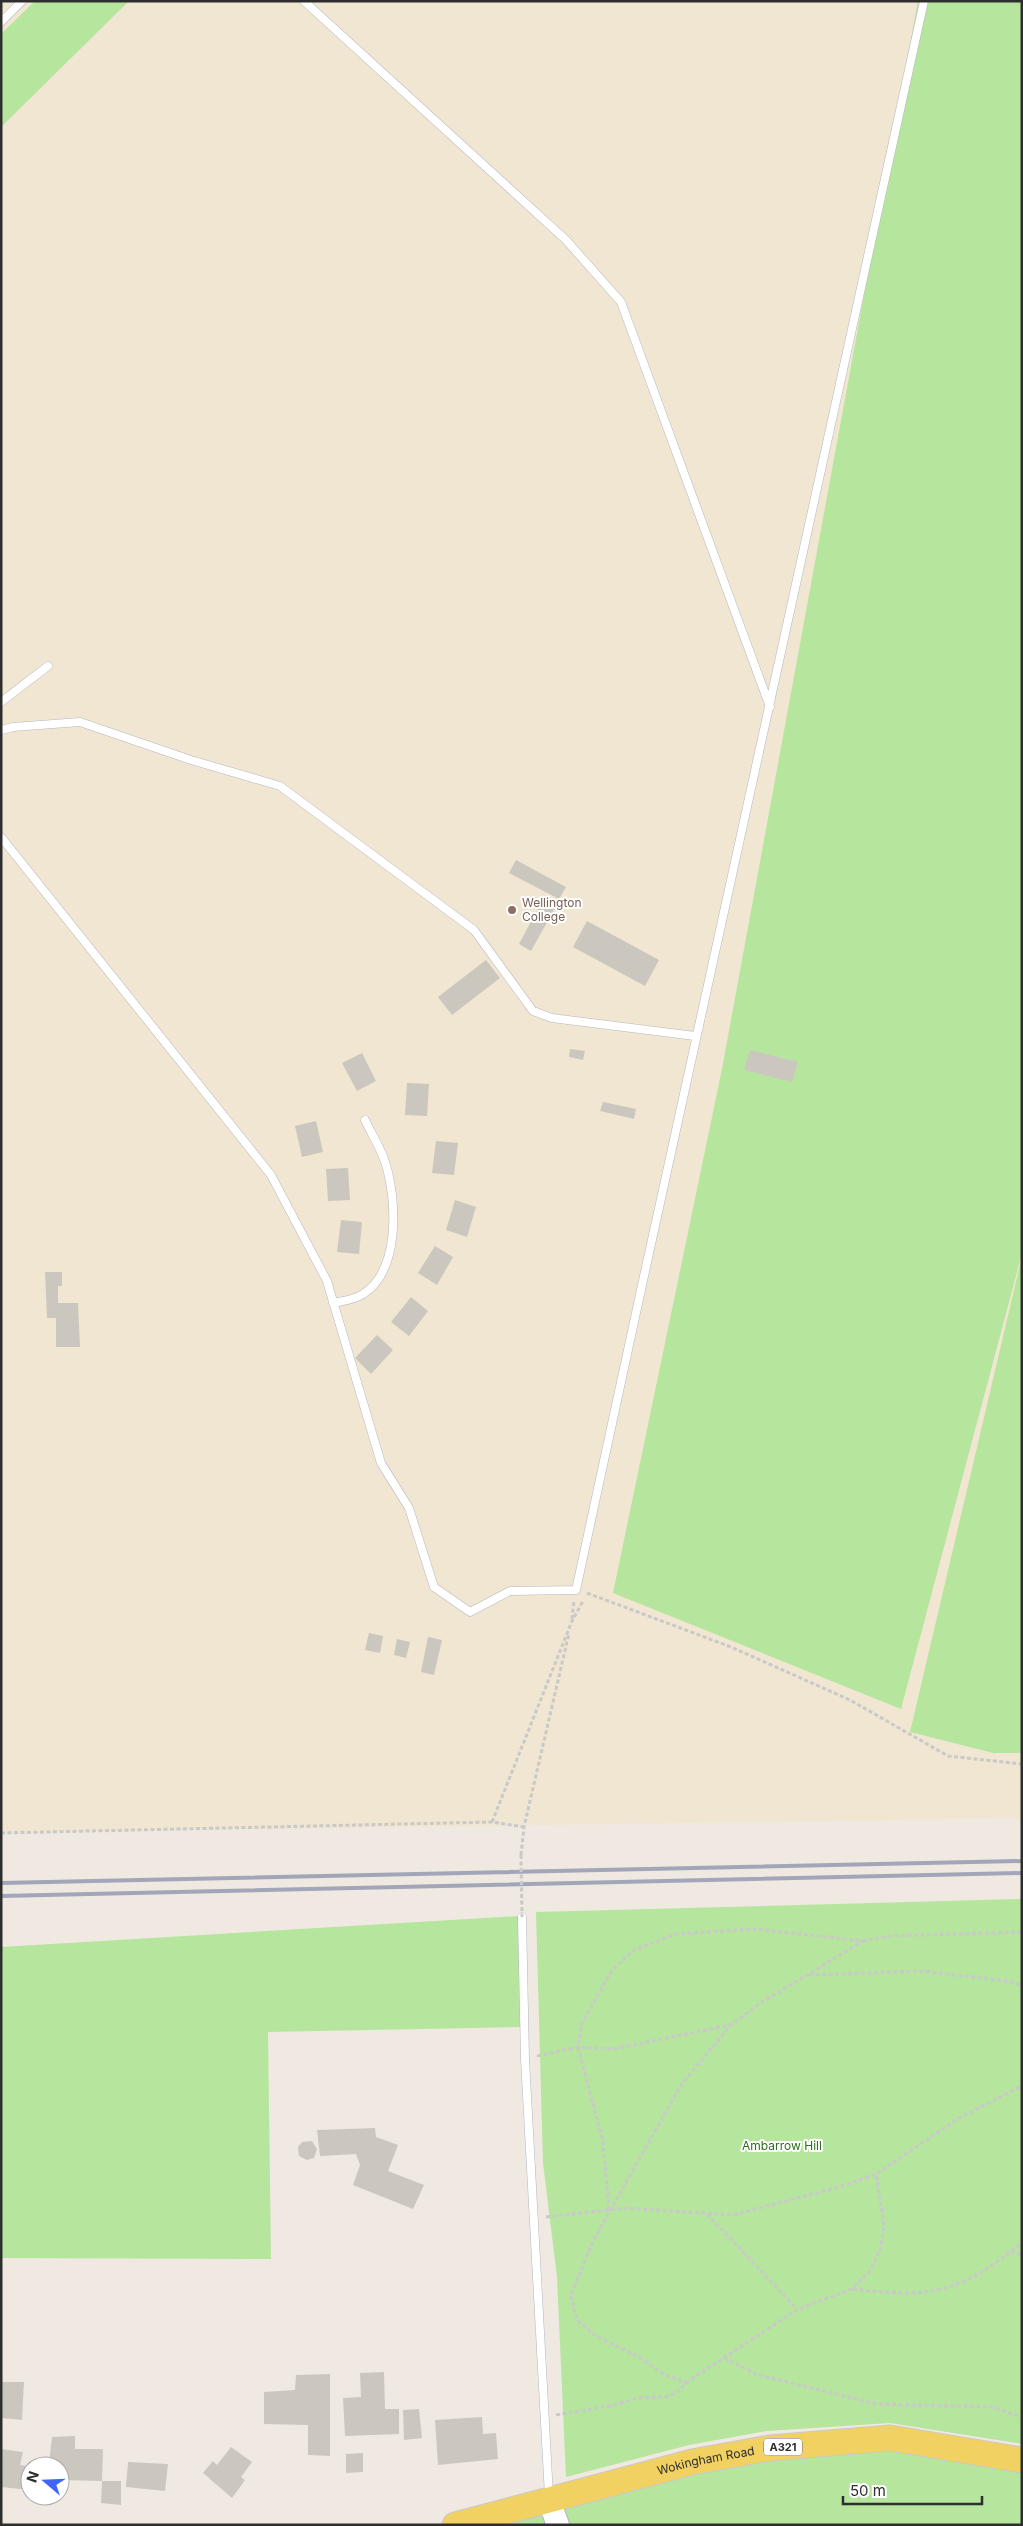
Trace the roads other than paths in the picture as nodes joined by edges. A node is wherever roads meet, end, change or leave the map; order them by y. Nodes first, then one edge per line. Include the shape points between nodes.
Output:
1 (22, 1) edge
2 (304, 1) edge
3 (924, 1) edge
4 (1, 22) edge
5 (48, 666) dead end
6 (1, 702) edge
7 (770, 707) junction
8 (1, 730) edge
9 (1, 837) edge
10 (695, 1036) junction
11 (365, 1120) dead end
12 (333, 1303) junction
13 (522, 1916) road end
14 (1022, 2460) edge
15 (549, 2500) junction
16 (455, 2525) edge
17 (558, 2525) edge

1 - 4 lane
2 - 7 lane via 566,240 621,302
3 - 7 lane
5 - 6 lane
7 - 10 lane
8 - 10 lane via 80,722 280,786 474,930 533,1011 552,1018
9 - 12 lane via 271,1175 327,1282
10 - 12 lane via 576,1590 510,1591 470,1612 434,1587 409,1508 381,1463
11 - 12 lane via 386,1164 392,1194 389,1254 374,1284 364,1294
13 - 15 lane via 525,2059
14 - 15 main road, Wokingham Road / A321 via 890,2438 770,2448 692,2462
15 - 16 main road, Wokingham Road / A321
15 - 17 street

